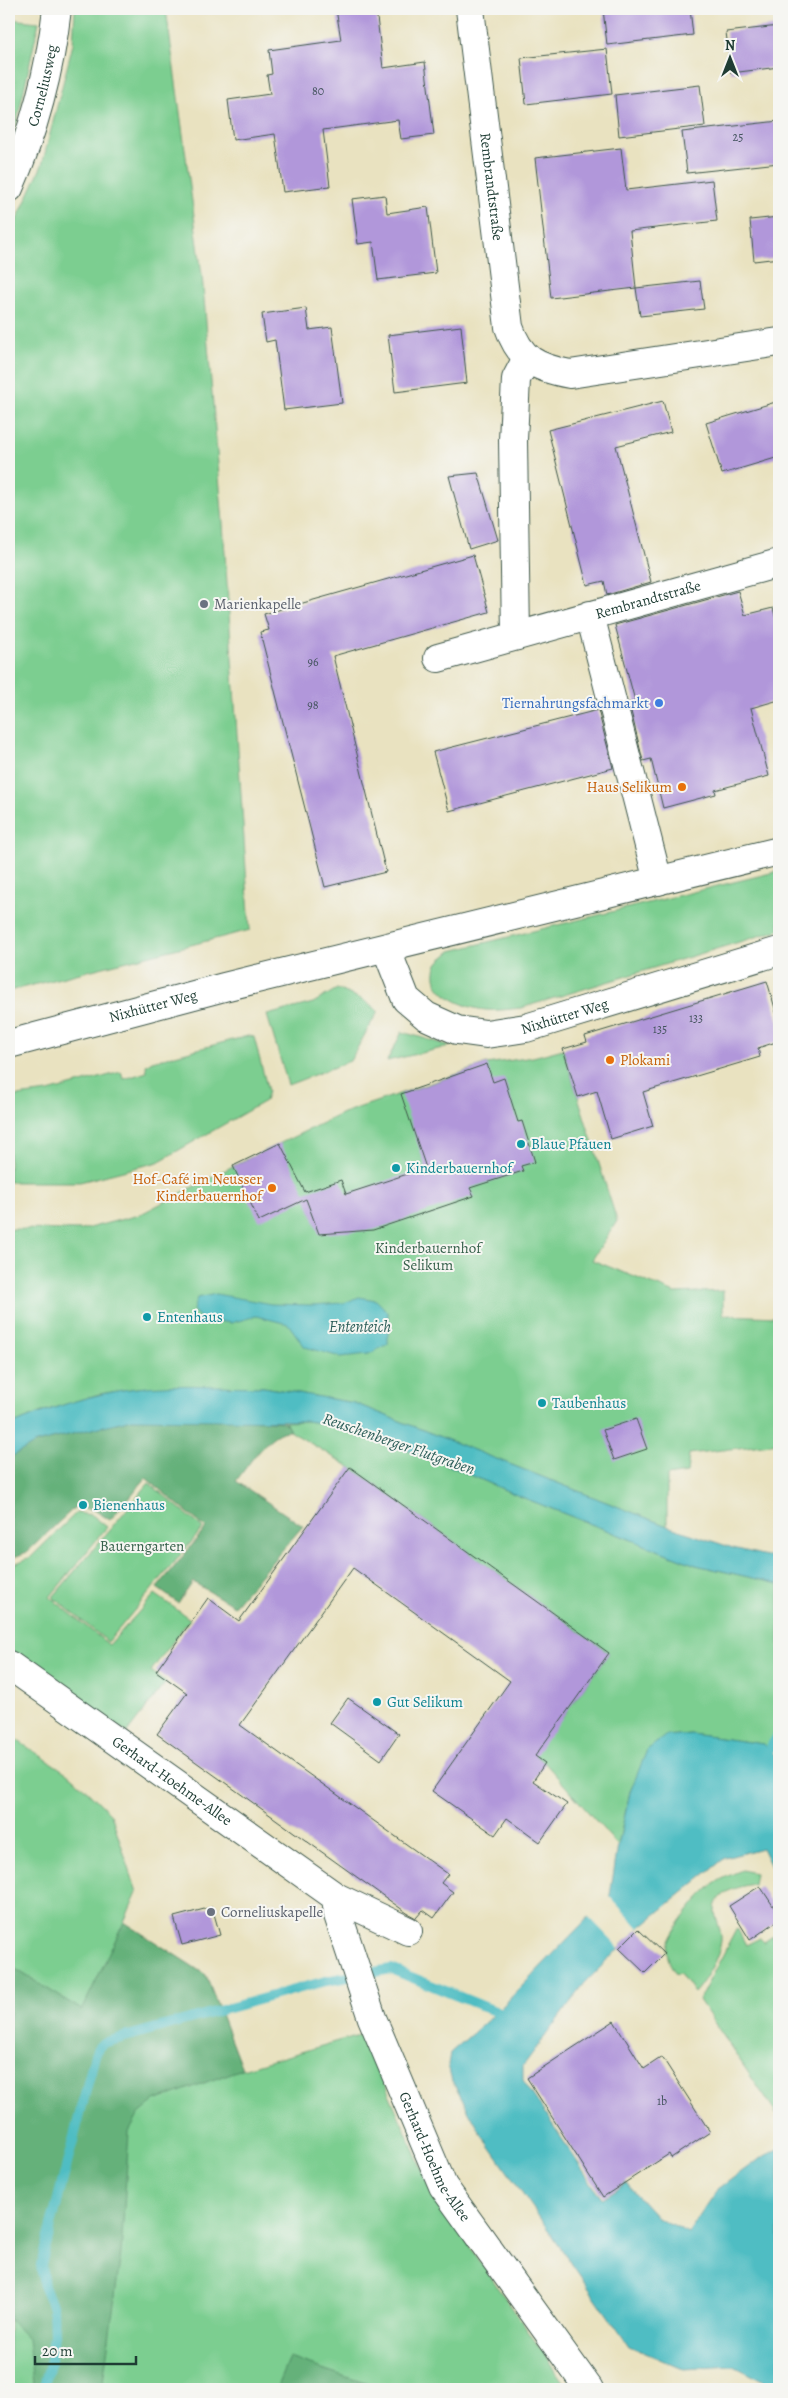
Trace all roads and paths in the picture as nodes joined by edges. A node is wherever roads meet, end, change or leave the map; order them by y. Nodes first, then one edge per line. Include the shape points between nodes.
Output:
1 (57, 9) edge
2 (470, 9) edge
3 (9, 188) edge
4 (779, 342) edge
5 (527, 358) junction
6 (779, 562) edge
7 (590, 615) junction
8 (516, 636) junction
9 (438, 658) dead end
10 (779, 852) edge
11 (658, 881) junction
12 (386, 948) junction
13 (779, 951) edge
14 (9, 1044) edge
15 (9, 1665) edge
16 (336, 1897) junction
17 (408, 1931) dead end
18 (588, 2389) edge

1 - 3 street, Corneliusweg via 41,96
2 - 5 street, Rembrandtstraße via 508,327 514,344
4 - 5 street, Rembrandtstraße via 570,374 547,370
5 - 8 street via 516,379 513,440
6 - 7 street, Rembrandtstraße
7 - 8 street, Rembrandtstraße
7 - 11 street
8 - 9 street, Rembrandtstraße
10 - 11 street, Nixhütter Weg
11 - 12 street, Nixhütter Weg
12 - 13 street, Nixhütter Weg via 406,999 426,1016 457,1030 486,1034 526,1028
12 - 14 street, Nixhütter Weg via 224,986
15 - 16 street, Gerhard-Hoehme-Allee
16 - 17 street, Gerhard-Hoehme-Allee
16 - 18 street, Gerhard-Hoehme-Allee via 338,1915 366,2000 443,2186

